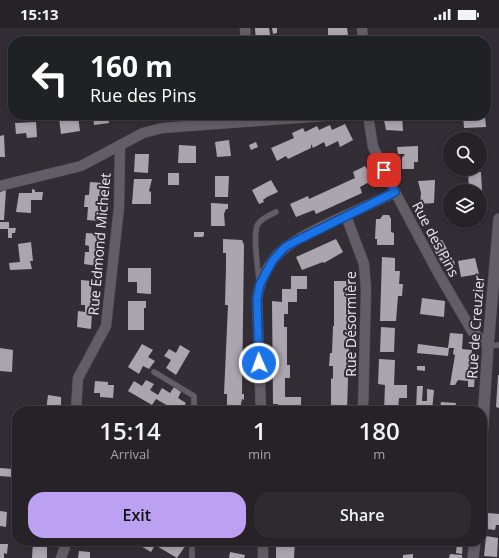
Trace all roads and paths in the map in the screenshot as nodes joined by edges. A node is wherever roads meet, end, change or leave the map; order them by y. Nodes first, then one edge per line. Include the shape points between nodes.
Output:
1 (236, 120) edge
2 (369, 120) edge
3 (120, 145) junction
4 (0, 186) edge
5 (395, 192) junction
6 (276, 212) dead end
7 (346, 216) junction
8 (499, 219) edge
9 (260, 284) junction
10 (499, 345) edge
11 (488, 346) junction
12 (154, 372) dead end
13 (76, 406) edge
14 (194, 406) edge
15 (261, 406) edge
16 (363, 406) edge
17 (484, 406) edge
18 (65, 546) edge
19 (192, 546) edge
20 (263, 546) edge
21 (475, 546) edge
22 (61, 558) edge
23 (192, 558) edge
24 (263, 558) edge
25 (474, 558) edge

1 - 3 street via 162,128 143,133
2 - 5 street, Rue des Pins via 374,147
3 - 4 street via 81,166
3 - 13 street, Rue Edmond Michelet via 119,207 106,326 78,378
5 - 7 street
5 - 11 street, Rue des Pins via 472,331
6 - 9 lane via 257,225 255,236
7 - 9 street via 285,247 273,260
7 - 16 street, Rue Désormière via 364,264 366,290
8 - 11 street, Rue de Creuzier
9 - 15 street via 257,299
10 - 11 lane
11 - 17 street, Rue de Creuzier
12 - 14 lane via 194,396
18 - 22 street
19 - 23 lane
20 - 24 street
21 - 25 street

